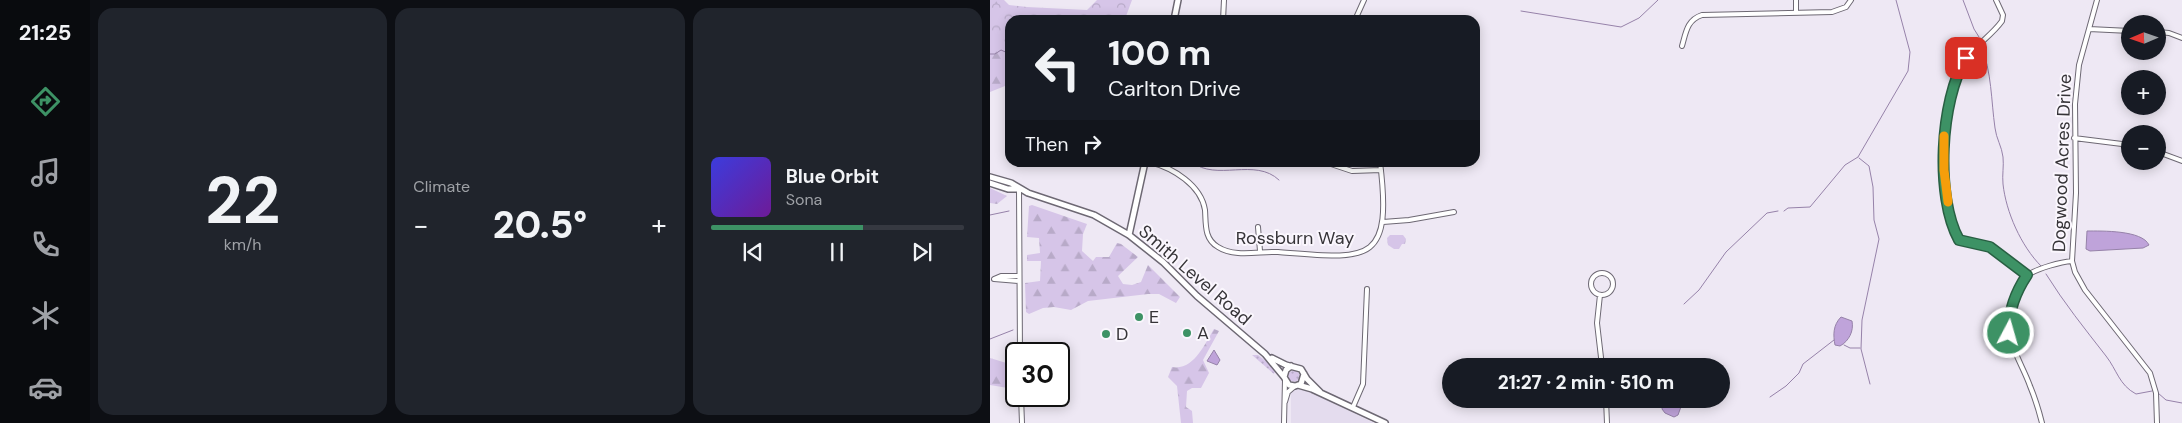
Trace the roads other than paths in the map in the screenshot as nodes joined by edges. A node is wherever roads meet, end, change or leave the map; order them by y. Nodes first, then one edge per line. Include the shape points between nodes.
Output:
1 (1178, 0) edge
2 (1224, 0) edge
3 (1364, 0) edge
4 (1796, 0) edge
5 (1852, 0) edge
6 (1996, 0) edge
7 (2097, 0) edge
8 (1796, 13) junction
9 (1175, 15) edge
10 (1223, 15) edge
11 (1357, 15) edge
12 (2089, 29) junction
13 (2121, 31) edge
14 (2166, 33) edge
15 (2182, 38) edge
16 (1682, 46) dead end
17 (2074, 138) junction
18 (2121, 144) edge
19 (2166, 155) edge
20 (2182, 161) edge
21 (1144, 167) edge
22 (1164, 167) edge
23 (1340, 167) edge
24 (1381, 167) edge
25 (1381, 170) junction
26 (990, 177) edge
27 (990, 183) edge
28 (1019, 189) junction
29 (1454, 212) dead end
30 (1383, 222) junction
31 (1258, 227) dead end
32 (1129, 235) junction
33 (1260, 251) junction
34 (2072, 261) junction
35 (2027, 275) junction
36 (1019, 278) junction
37 (992, 280) edge
38 (1367, 289) dead end
39 (1600, 295) junction
40 (1020, 342) edge
41 (1265, 354) junction
42 (1601, 358) edge
43 (1292, 366) junction
44 (1304, 374) junction
45 (1284, 378) junction
46 (1297, 386) junction
47 (1322, 394) junction
48 (1284, 406) junction
49 (1021, 407) edge
50 (1353, 408) junction
51 (1606, 408) edge
52 (1022, 423) edge
53 (1284, 423) edge
54 (1385, 423) edge
55 (1607, 423) edge
56 (2042, 423) edge
57 (2158, 423) edge

1 - 9 main road
2 - 10 street
3 - 11 street
4 - 8 street
5 - 8 street via 1840,10
6 - 35 street via 2002,9 2002,21 1973,49 1955,79 1946,126 1944,170 1952,225 1959,240 1990,247
7 - 12 street, Dogwood Acres Drive
8 - 16 street via 1702,15 1690,22
12 - 13 street
12 - 17 street, Dogwood Acres Drive via 2079,65
14 - 15 street
17 - 18 street
17 - 34 street, Dogwood Acres Drive via 2076,193
19 - 20 street
21 - 32 main road
22 - 33 street, Rossburn Way via 1195,190 1202,201 1206,230 1215,245 1228,252
23 - 25 street via 1352,171
24 - 25 street, Rossburn Way
25 - 30 street, Rossburn Way
26 - 28 main road, Smith Level Road
27 - 28 main road, Smith Level Road
28 - 32 main road, Smith Level Road via 1094,216
28 - 36 street
29 - 30 street
30 - 33 street, Rossburn Way via 1375,243 1352,256
31 - 33 street
32 - 41 main road, Smith Level Road
34 - 35 street
34 - 57 street, Dogwood Acres Drive via 2085,290 2150,373 2156,393
35 - 56 street via 2015,296 2009,317 2009,333
36 - 37 street
36 - 40 street
38 - 50 street via 1363,384
39 - 39 street via 1607,294 1613,286 1612,279 1605,273 1595,275 1591,282 1592,288
39 - 42 street via 1597,323
41 - 43 main road, Smith Level Road
41 - 45 main road, Smith Level Road
43 - 44 main road
43 - 45 main road via 1286,370
44 - 46 main road via 1303,381
44 - 47 main road
45 - 46 main road via 1289,385
45 - 48 street
46 - 47 main road
46 - 48 street via 1288,392
47 - 50 main road
48 - 53 street
49 - 52 street
50 - 54 main road
51 - 55 street

